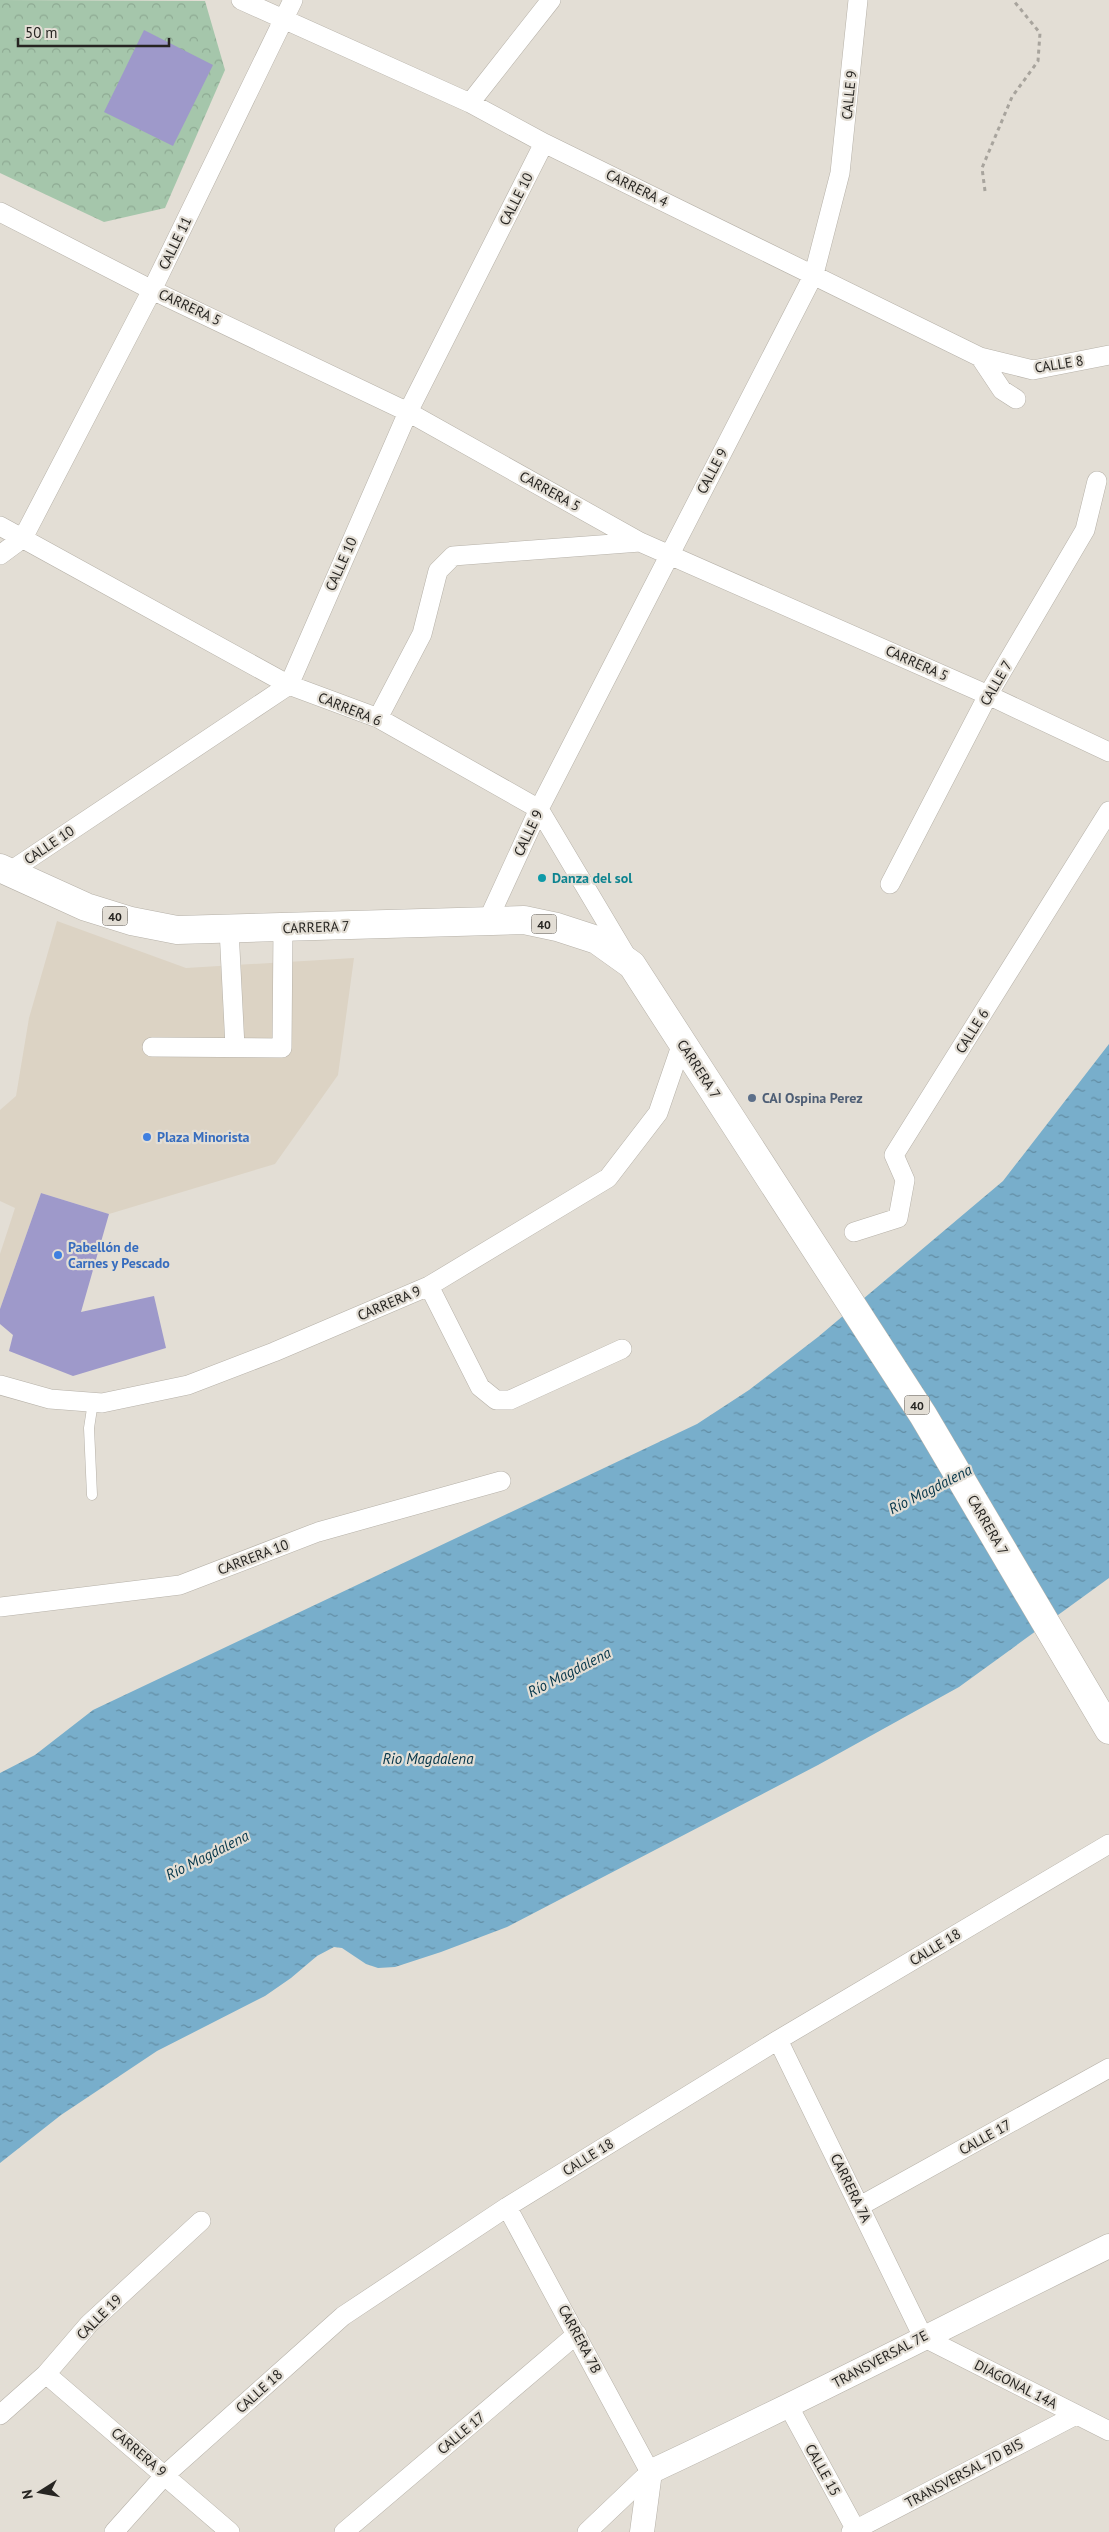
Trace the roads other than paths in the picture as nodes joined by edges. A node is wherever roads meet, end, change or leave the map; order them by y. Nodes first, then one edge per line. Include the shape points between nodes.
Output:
1 (241, 0) edge
2 (293, 0) edge
3 (551, 0) edge
4 (858, 0) edge
5 (282, 20) junction
6 (470, 104) junction
7 (544, 143) junction
8 (0, 212) edge
9 (814, 274) junction
10 (152, 290) junction
11 (1109, 355) edge
12 (980, 357) junction
13 (1016, 399) dead end
14 (408, 412) junction
15 (1098, 481) dead end
16 (0, 526) edge
17 (23, 538) junction
18 (640, 542) junction
19 (669, 554) junction
20 (0, 555) edge
21 (289, 685) junction
22 (988, 694) junction
23 (378, 718) junction
24 (1109, 752) edge
25 (539, 809) junction
26 (1109, 811) edge
27 (5, 870) edge
28 (890, 884) dead end
29 (488, 920) junction
30 (283, 928) junction
31 (229, 929) junction
32 (632, 965) junction
33 (682, 1043) junction
34 (152, 1047) dead end
35 (235, 1047) junction
36 (854, 1232) dead end
37 (429, 1286) junction
38 (622, 1348) dead end
39 (0, 1385) edge
40 (93, 1402) junction
41 (501, 1481) dead end
42 (92, 1495) dead end
43 (0, 1606) edge
44 (1107, 1727) edge
45 (1109, 1844) edge
46 (778, 2040) junction
47 (1109, 2068) edge
48 (860, 2206) junction
49 (507, 2207) junction
50 (201, 2221) dead end
51 (1109, 2246) edge
52 (578, 2334) junction
53 (922, 2337) junction
54 (46, 2374) junction
55 (789, 2407) junction
56 (0, 2415) edge
57 (1076, 2415) junction
58 (1109, 2431) edge
59 (650, 2472) junction
60 (165, 2475) junction
61 (855, 2531) edge
62 (114, 2532) edge
63 (230, 2532) edge
64 (344, 2532) edge
65 (587, 2532) edge
66 (642, 2532) edge

1 - 5 street, CARRERA 4
2 - 5 street, CALLE 11
3 - 6 street
4 - 9 street, CALLE 9 via 840,172
5 - 6 street, CARRERA 4
5 - 10 street, CALLE 11
6 - 7 street, CARRERA 4
7 - 9 street, CARRERA 4
7 - 14 street, CALLE 10
8 - 10 street, CARRERA 5
9 - 12 street, CARRERA 4
9 - 19 street, CALLE 9
10 - 14 street, CARRERA 5
10 - 17 street, CALLE 11
11 - 12 street, CALLE 8 via 1033,370
12 - 13 street, CARRERA 4 via 1002,390
14 - 18 street, CARRERA 5
14 - 21 street, CALLE 10
15 - 22 street, CALLE 7 via 1085,530
16 - 17 street, CARRERA 6
17 - 20 street, CALLE 11
17 - 21 street, CARRERA 6
18 - 19 street, CARRERA 5
18 - 23 street via 453,556 438,571 422,634
19 - 22 street, CARRERA 5
19 - 25 street, CALLE 9
21 - 23 street, CARRERA 6
21 - 27 street, CALLE 10
22 - 24 street, CARRERA 5
22 - 28 street, CALLE 7
23 - 25 street, CARRERA 6
25 - 29 street, CALLE 9
25 - 32 street, CARRERA 6
26 - 36 street, CALLE 6 via 894,1155 905,1180 898,1218
27 - 31 main road, CARRERA 7 / 40 via 86,907 131,921 177,930
29 - 30 main road, CARRERA 7 / 40
29 - 32 main road, CARRERA 7 / 40 via 524,920 557,927 597,940
30 - 31 main road, CARRERA 7 / 40
30 - 35 street via 282,1048
31 - 35 street
32 - 33 main road, CARRERA 7 / 40
33 - 37 street, CARRERA 9 via 658,1113 608,1178
33 - 44 main road, CARRERA 7 / 40 via 923,1415
34 - 35 street
37 - 38 street via 480,1387 496,1400 510,1400
37 - 40 street, CARRERA 9 via 188,1385 102,1403
39 - 40 street, CARRERA 9 via 50,1398
40 - 42 lane via 89,1428
41 - 43 street, CARRERA 10 via 318,1532 180,1585
45 - 46 street, CALLE 18
46 - 48 street, CARRERA 7A
46 - 49 street, CALLE 18
47 - 48 street, CALLE 17
48 - 53 street, CARRERA 7A
49 - 52 street, CARRERA 7B
49 - 60 street, CALLE 18 via 343,2316
50 - 54 street, CALLE 19 via 89,2324
51 - 53 street, TRANSVERSAL 7E
52 - 59 street, CARRERA 7B
52 - 64 street, CALLE 17
53 - 55 street, TRANSVERSAL 7E
53 - 57 street, DIAGONAL 14A
54 - 56 street, CALLE 19
54 - 60 street, CARRERA 9
55 - 59 street, TRANSVERSAL 7E
55 - 61 street, CALLE 15
57 - 58 street, DIAGONAL 14A
57 - 61 street, TRANSVERSAL 7D BIS
59 - 65 street
59 - 66 street
60 - 62 street, CALLE 18
60 - 63 street, CARRERA 9

